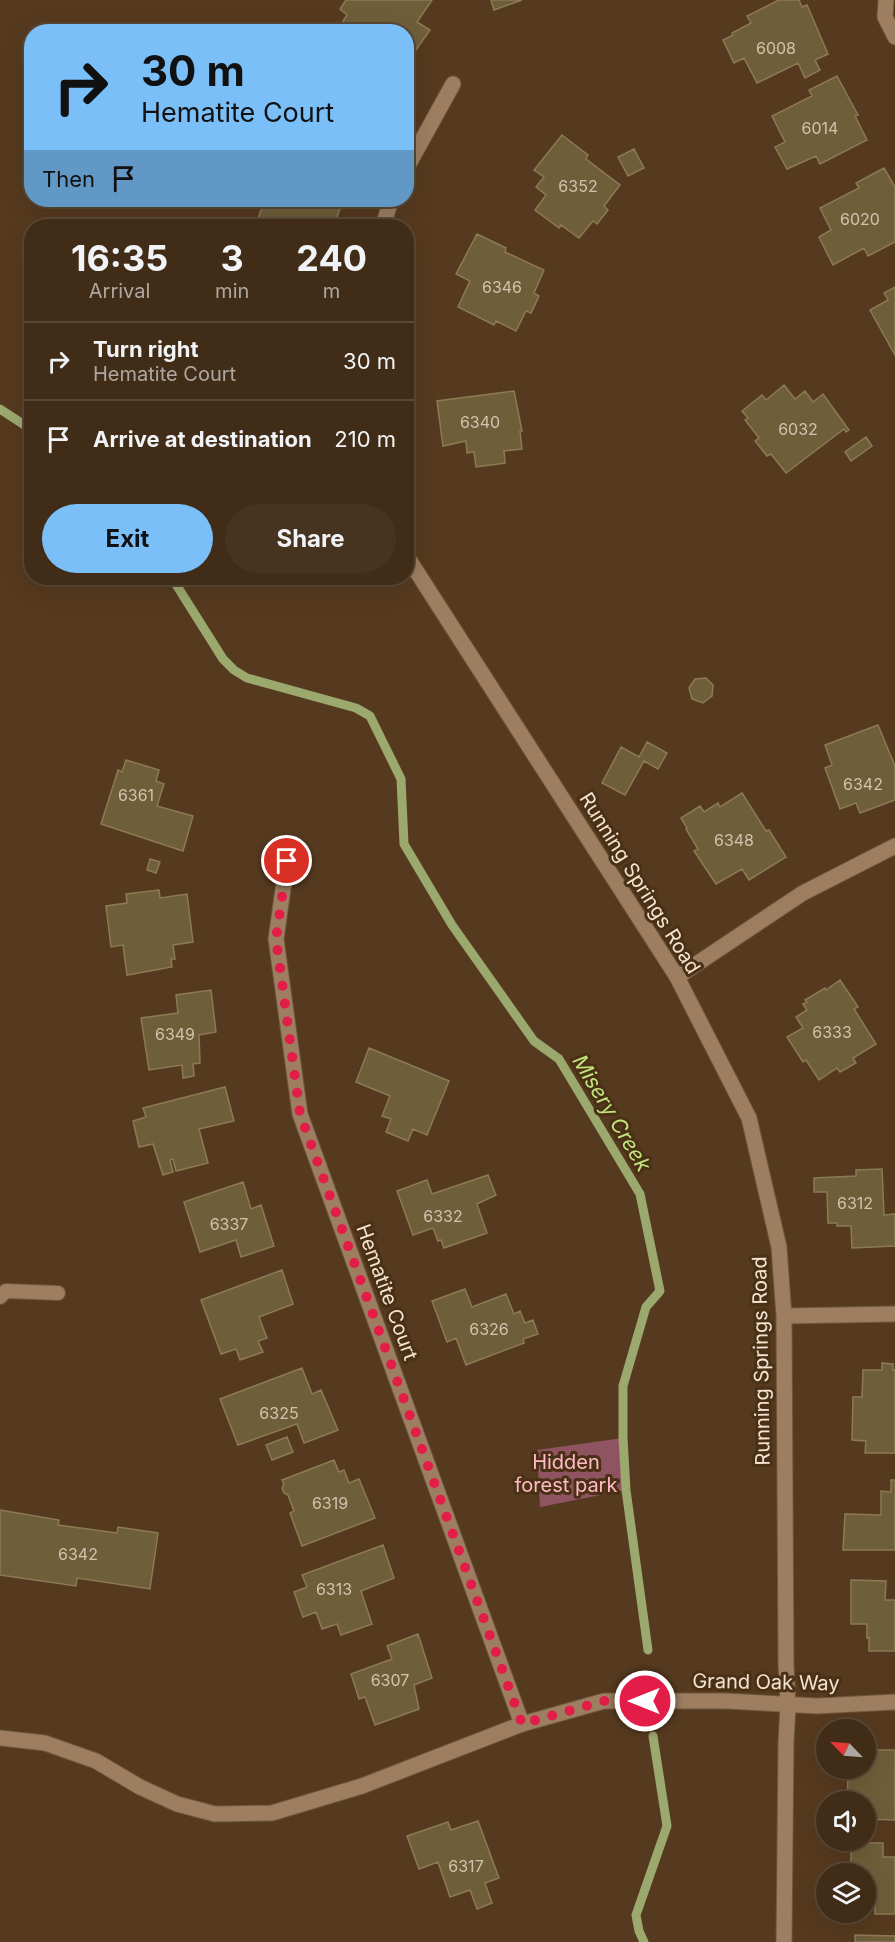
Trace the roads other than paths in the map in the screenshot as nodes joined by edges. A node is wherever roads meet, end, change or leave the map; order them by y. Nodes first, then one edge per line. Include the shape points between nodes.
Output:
1 (886, 0) edge
2 (895, 37) edge
3 (453, 84) dead end
4 (414, 155) edge
5 (414, 567) edge
6 (895, 846) edge
7 (287, 861) dead end
8 (677, 977) junction
9 (58, 1293) dead end
10 (0, 1297) edge
11 (895, 1314) edge
12 (784, 1316) junction
13 (895, 1702) edge
14 (788, 1705) junction
15 (522, 1724) junction
16 (0, 1738) edge
17 (784, 1942) edge

1 - 2 street via 885,17
3 - 4 street
5 - 8 street, Running Springs Road
6 - 8 street via 803,893
7 - 15 street, Hematite Court via 276,939 300,1114
8 - 12 street, Running Springs Road via 749,1118 779,1247
9 - 10 lane via 6,1291
11 - 12 street
12 - 14 street, Running Springs Road
13 - 14 street, Grand Oak Way
14 - 15 street, Grand Oak Way via 604,1701
14 - 17 street, Running Springs Road
15 - 16 street, Grand Oak Way via 362,1786 272,1813 215,1814 177,1804 96,1761 45,1743

